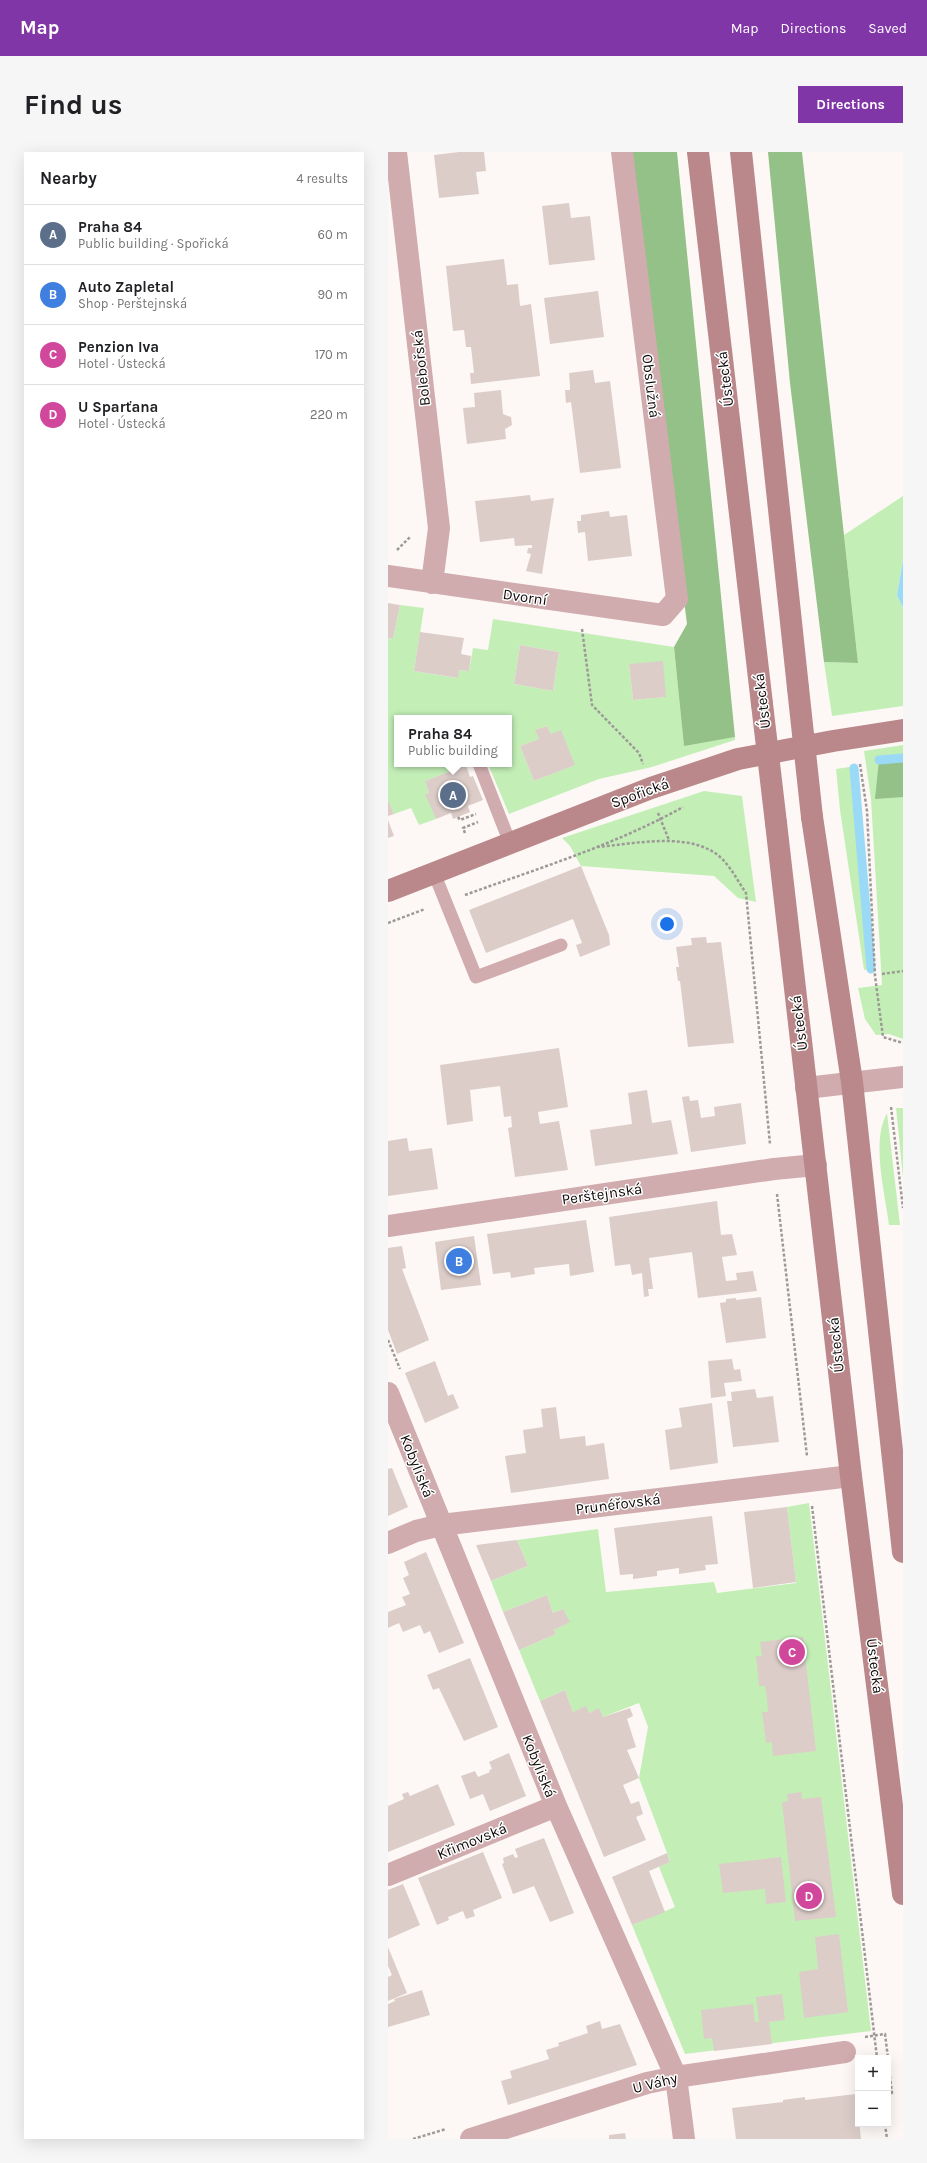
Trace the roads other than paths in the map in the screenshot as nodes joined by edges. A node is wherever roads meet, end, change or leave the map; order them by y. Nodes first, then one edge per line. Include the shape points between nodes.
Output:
1 (396, 152) edge
2 (622, 152) edge
3 (698, 152) edge
4 (741, 152) edge
5 (388, 576) edge
6 (432, 583) junction
7 (663, 616) joint
8 (903, 730) edge
9 (480, 767) edge
10 (510, 843) junction
11 (434, 873) junction
12 (388, 891) edge
13 (561, 945) dead end
14 (903, 1077) edge
15 (852, 1082) junction
16 (806, 1088) junction
17 (816, 1165) junction
18 (388, 1226) edge
19 (388, 1393) edge
20 (851, 1476) junction
21 (442, 1525) junction
22 (388, 1543) edge
23 (903, 1552) edge
24 (556, 1806) junction
25 (388, 1875) edge
26 (903, 1894) edge
27 (852, 2045) road end
28 (676, 2076) junction
29 (471, 2139) edge
30 (684, 2139) edge

1 - 6 street, Bolebořská via 439,528
2 - 7 street, Obslužná via 677,599
3 - 16 main road, Ústecká, bridge
4 - 15 main road, bridge via 812,817
5 - 6 street, Dvorní
6 - 7 street, Dvorní
8 - 10 main road, Spořická via 738,759 651,788
9 - 10 lane
10 - 11 main road, Spořická
11 - 12 main road, Spořická
11 - 13 lane via 476,977
14 - 15 street
15 - 16 street
15 - 23 main road
16 - 17 main road, Ústecká
17 - 18 street, Perštejnská
17 - 20 main road, Ústecká
19 - 21 street, Kobyliská
20 - 21 street, Prunéřovská
20 - 26 main road, Ústecká
21 - 22 street, Prunéřovská via 416,1531
21 - 24 street, Kobyliská
24 - 25 street, Křimovská
24 - 28 street, Kobyliská
27 - 28 street, U Váhy
28 - 29 street, U Váhy
28 - 30 street, Kobyliská

